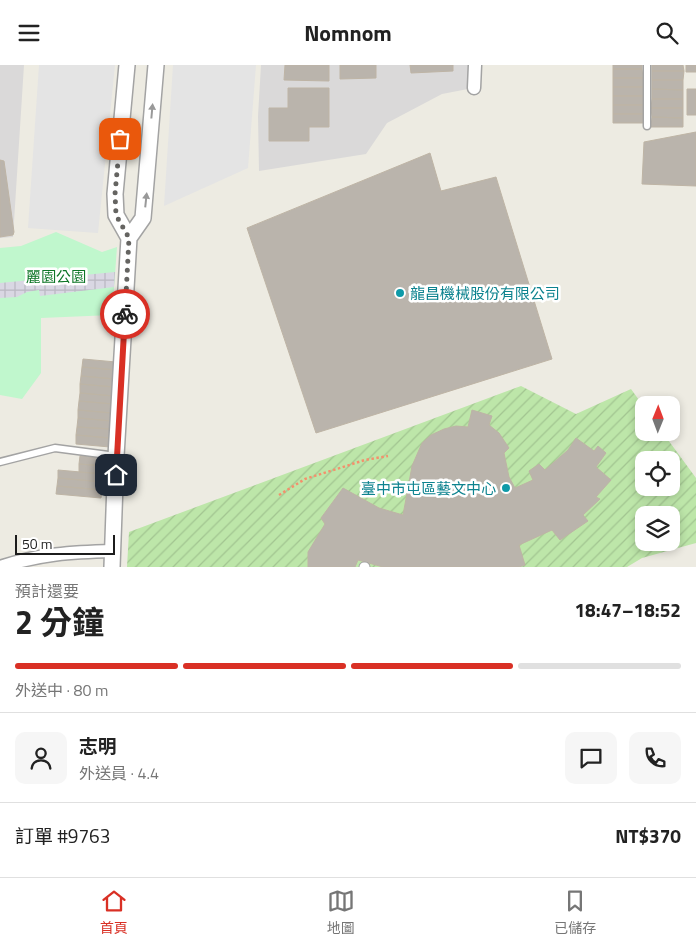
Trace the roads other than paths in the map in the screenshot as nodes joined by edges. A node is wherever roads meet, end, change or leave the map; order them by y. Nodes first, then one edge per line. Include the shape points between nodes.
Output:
1 (127, 65) edge
2 (156, 65) edge
3 (475, 65) edge
4 (647, 65) edge
5 (474, 88) dead end
6 (646, 126) dead end
7 (129, 238) junction
8 (116, 455) junction
9 (0, 462) edge
10 (113, 551) junction
11 (0, 567) edge
12 (112, 567) edge

1 - 7 street via 115,194 116,215
7 -> 2 street via 144,218
3 - 5 street
4 - 6 lane
7 - 8 street
8 - 9 lane via 55,448
8 - 10 street
10 - 11 street via 72,551
10 - 12 street

